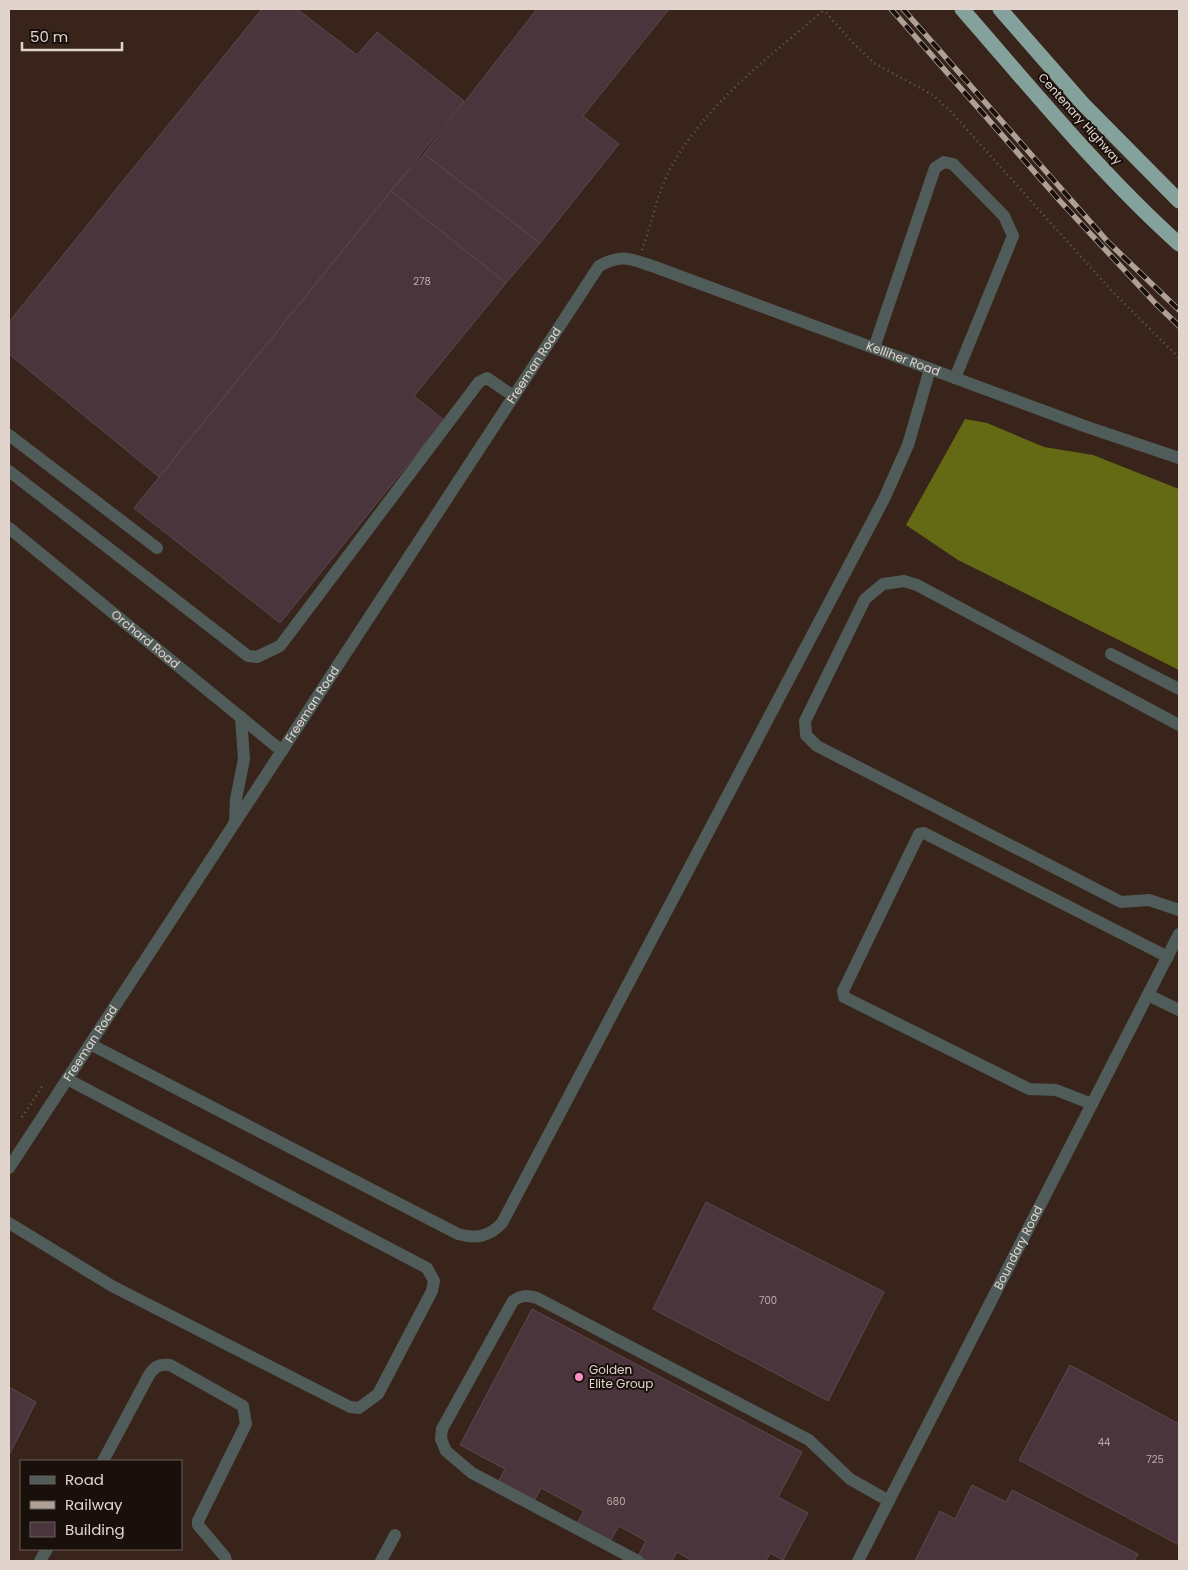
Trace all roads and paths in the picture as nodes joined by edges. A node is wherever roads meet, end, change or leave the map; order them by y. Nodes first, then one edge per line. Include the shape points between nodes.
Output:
1 (824, 9) edge
2 (962, 9) edge
3 (1000, 9) edge
4 (1179, 201) edge
5 (1179, 244) edge
6 (632, 260) junction
7 (874, 348) junction
8 (1179, 358) edge
9 (930, 369) junction
10 (955, 378) junction
11 (512, 395) junction
12 (9, 435) edge
13 (1179, 458) edge
14 (9, 471) edge
15 (9, 528) edge
16 (157, 548) dead end
17 (1111, 654) dead end
18 (1179, 689) edge
19 (240, 717) junction
20 (1179, 725) edge
21 (282, 751) junction
22 (235, 821) junction
23 (1179, 910) edge
24 (1179, 934) edge
25 (1168, 957) junction
26 (1148, 995) junction
27 (1179, 1010) edge
28 (90, 1044) junction
29 (67, 1079) junction
30 (44, 1084) dead end
31 (1092, 1104) junction
32 (22, 1117) dead end
33 (9, 1168) edge
34 (9, 1223) edge
35 (103, 1460) edge
36 (889, 1501) junction
37 (395, 1535) dead end
38 (46, 1550) edge
39 (40, 1561) edge
40 (226, 1561) edge
41 (381, 1561) edge
42 (638, 1561) edge
43 (858, 1561) edge

1 - 6 path via 742,81 686,144 668,172
1 - 8 path via 874,63 933,95 1111,290
2 - 5 highway, Centenary Highway via 1124,190
3 - 4 highway, Centenary Highway via 1083,104
6 - 7 street, Kelliher Road
6 - 11 street, Freeman Road via 614,258 598,266
7 - 9 street, Kelliher Road
7 - 10 street via 934,168 944,162 953,164 1004,216 1013,236
9 - 10 street, Kelliher Road
9 - 28 street via 908,445 884,499 502,1223 495,1230 471,1238 458,1234
10 - 13 street, Kelliher Road
11 - 14 street via 487,378 479,382 280,646 257,657 248,656
11 - 21 street, Freeman Road
12 - 16 street
15 - 19 street, Orchard Road
17 - 18 street
19 - 21 street, Orchard Road
19 - 22 street via 244,759
20 - 23 street via 904,581 883,584 865,599 805,722 806,735 817,746 1121,902 1148,900
21 - 22 street, Freeman Road
22 - 28 street, Freeman Road
24 - 25 street, Boundary Road
25 - 26 street, Boundary Road
25 - 31 street via 924,833 918,834 843,991 844,997 1029,1089 1056,1090
26 - 27 street
26 - 31 street, Boundary Road
28 - 29 street, Freeman Road
29 - 33 street, Freeman Road
29 - 34 street via 427,1268 434,1281 432,1291 378,1394 359,1408 350,1407 112,1286
30 - 32 path
31 - 36 street, Boundary Road
35 - 40 street via 148,1375 161,1364 170,1365 243,1406 246,1424 198,1521
36 - 42 street via 850,1479 809,1440 536,1298 528,1295 519,1297 513,1301 442,1429 441,1440 446,1451 472,1473
36 - 43 street, Boundary Road
37 - 41 street
38 - 39 street

